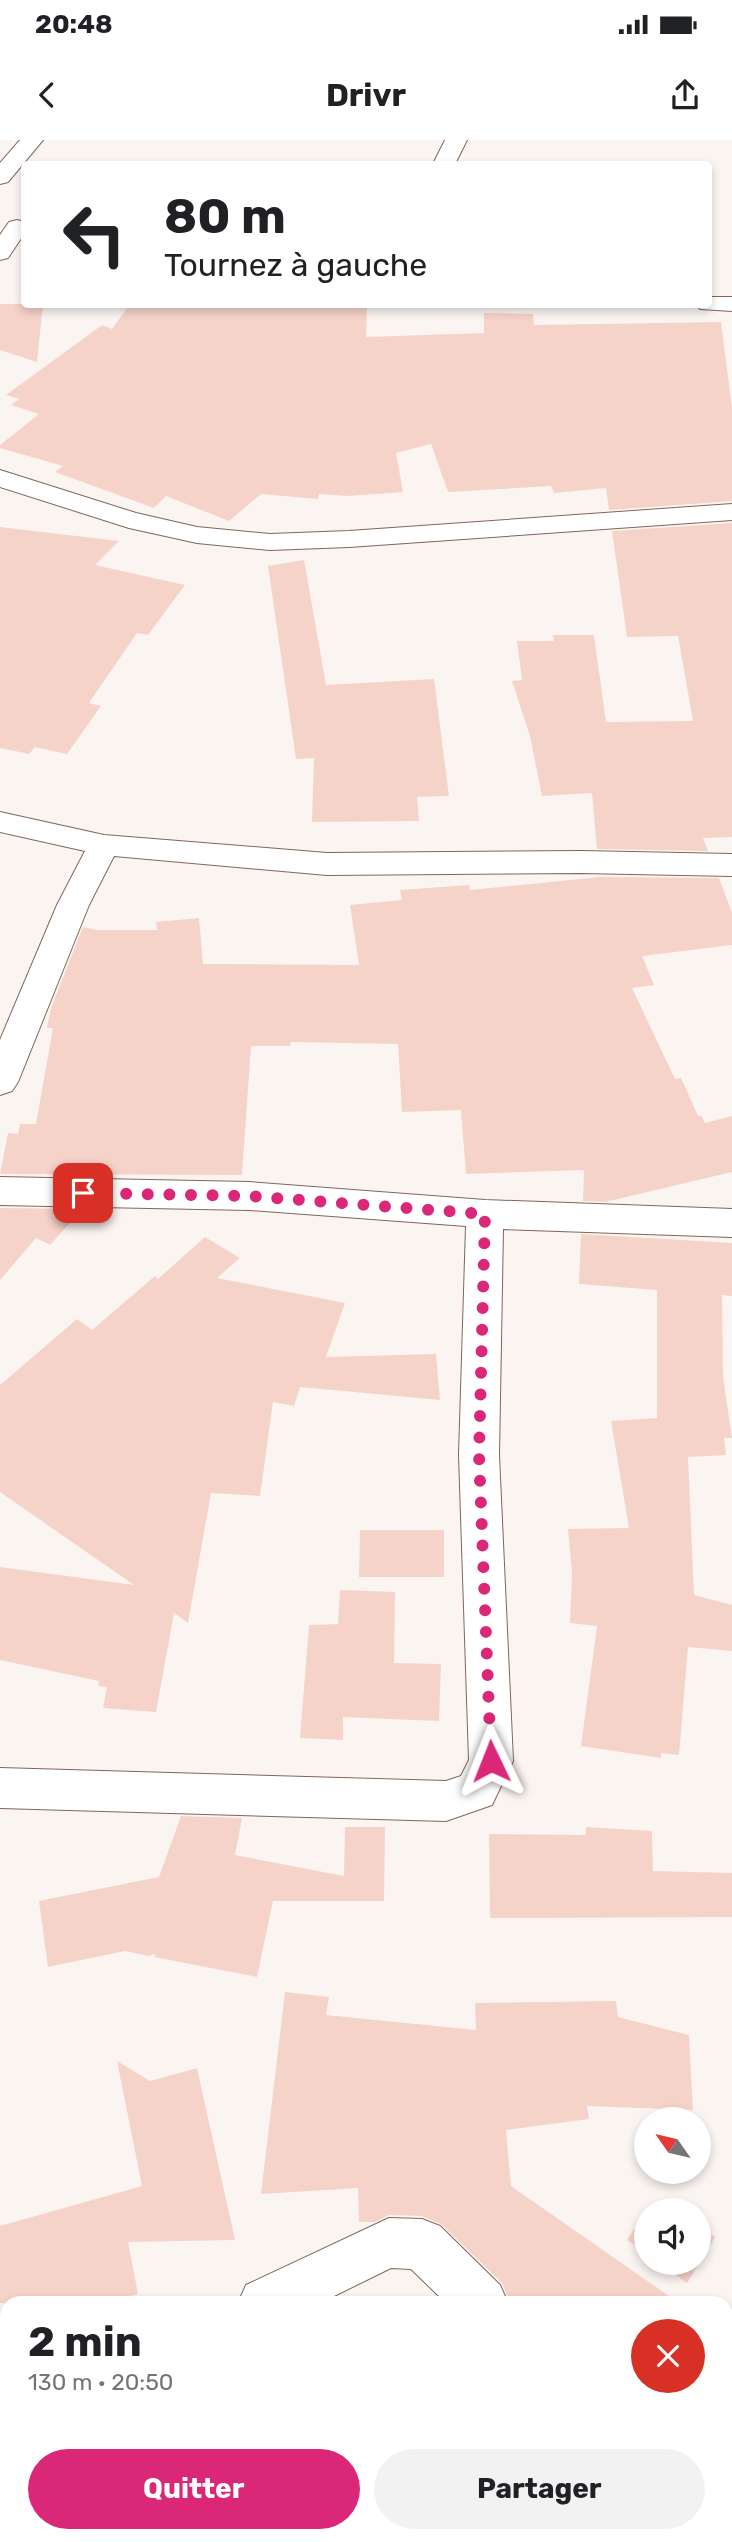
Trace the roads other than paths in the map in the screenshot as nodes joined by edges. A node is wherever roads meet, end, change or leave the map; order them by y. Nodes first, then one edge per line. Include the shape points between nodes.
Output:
1 (32, 140) edge
2 (456, 140) edge
3 (446, 161) edge
4 (0, 177) edge
5 (14, 227) edge
6 (0, 253) edge
7 (712, 304) edge
8 (732, 304) edge
9 (0, 478) edge
10 (732, 512) edge
11 (0, 822) edge
12 (104, 845) junction
13 (732, 865) edge
14 (0, 1082) edge
15 (0, 1191) edge
16 (485, 1214) junction
17 (732, 1223) edge
18 (0, 1788) edge
19 (279, 2296) edge
20 (475, 2296) edge

1 - 4 street
2 - 3 street
5 - 6 street
7 - 8 street
9 - 10 street via 130,520 197,535 270,542
11 - 12 street
12 - 13 street via 327,864
12 - 14 street via 73,905
15 - 16 street via 248,1196
16 - 17 street
16 - 18 street via 479,1455 491,1761 476,1791 446,1801
19 - 20 street via 389,2243 422,2244

